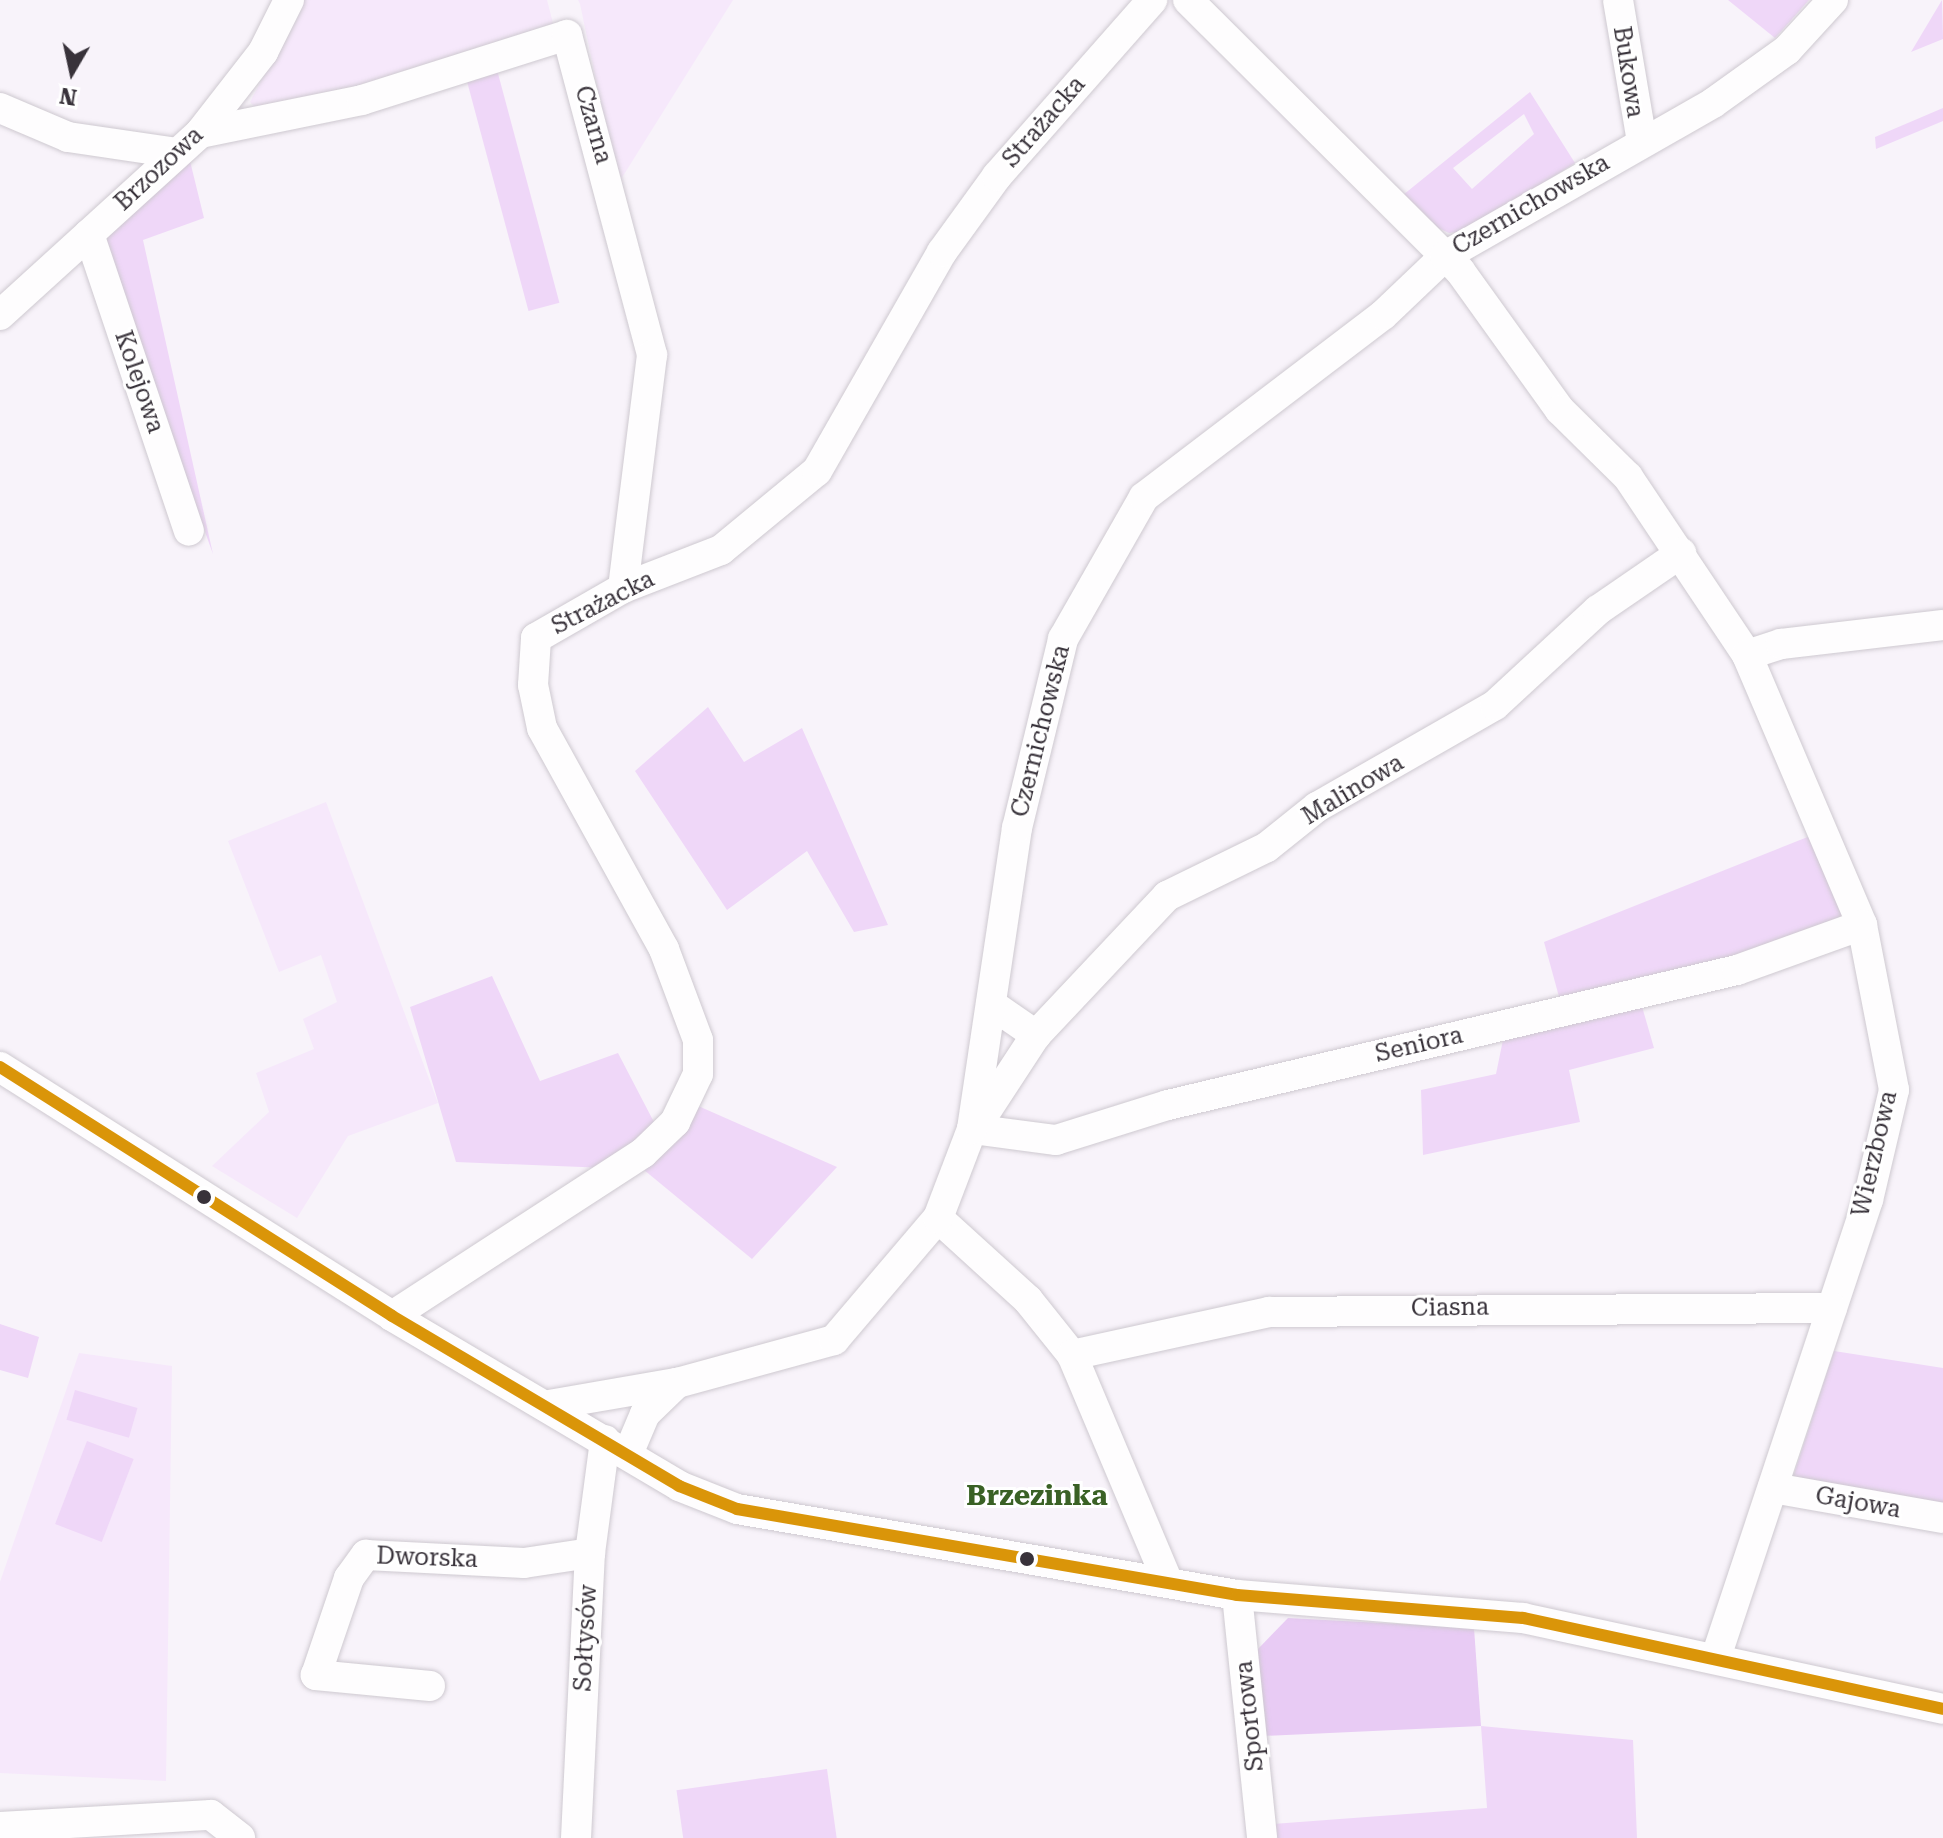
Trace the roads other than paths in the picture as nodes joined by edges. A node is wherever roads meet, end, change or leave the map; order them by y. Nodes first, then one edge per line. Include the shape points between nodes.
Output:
1 (289, 0) edge
2 (1152, 0) edge
3 (1188, 0) edge
4 (1618, 0) edge
5 (1833, 0) edge
6 (0, 108) edge
7 (200, 133) junction
8 (1642, 142) junction
9 (176, 153) junction
10 (89, 234) junction
11 (1445, 256) junction
12 (0, 315) edge
13 (189, 531) dead end
14 (1681, 553) junction
15 (623, 588) junction
16 (1943, 625) edge
17 (1747, 655) junction
18 (1862, 925) junction
19 (991, 1004) junction
20 (1036, 1035) junction
21 (0, 1067) edge
22 (972, 1129) junction
23 (938, 1218) junction
24 (445, 1281) junction
25 (1832, 1308) junction
26 (392, 1316) junction
27 (436, 1341) junction
28 (1072, 1355) junction
29 (677, 1383) junction
30 (549, 1405) junction
31 (616, 1447) junction
32 (1773, 1488) junction
33 (1943, 1518) edge
34 (590, 1553) junction
35 (1168, 1582) junction
36 (1237, 1595) junction
37 (1716, 1656) junction
38 (430, 1686) dead end
39 (1943, 1709) edge
40 (0, 1827) edge
41 (240, 1838) edge
42 (576, 1838) edge
43 (1262, 1838) edge

1 - 7 street, Brzozowa via 263,52
2 - 15 street, Strażacka via 997,176 942,252 817,471 721,550
3 - 11 street, Wierzbowa
4 - 8 street, Bukowa
5 - 8 street, Czernichowska via 1767,67
6 - 9 street via 68,137
7 - 9 street, Brzozowa
7 - 15 street, Czarna via 362,100 567,35 652,355
8 - 11 street, Czernichowska
9 - 10 street, Brzozowa
10 - 12 street, Brzozowa
10 - 13 street, Kolejowa
11 - 14 street, Wierzbowa via 1560,410 1628,477
11 - 19 street, Czernichowska via 1383,315 1144,497 1063,639 1017,828
14 - 17 street, Wierzbowa
14 - 20 street, Malinowa via 1598,610 1495,705 1317,807 1267,847 1167,896
15 - 24 street, Strażacka via 536,638 533,685 542,728 664,949 698,1040 698,1074 675,1122 643,1153
16 - 17 street via 1781,644
17 - 18 street, Wierzbowa
18 - 22 street, Seniora via 1737,970 1168,1105 1056,1140
18 - 25 street, Wierzbowa via 1894,1090
19 - 20 street
19 - 22 street, Czernichowska
20 - 22 street, Malinowa via 986,1118
21 - 26 street
22 - 23 street, Czernichowska
23 - 28 street via 1028,1300
23 - 29 street, Czernichowska via 834,1340
24 - 26 street, Strażacka
24 - 27 street
25 - 28 street, Ciasna via 1269,1312
25 - 32 street, Wierzbowa
26 - 27 street
27 - 30 street
28 - 35 street
29 - 30 street, Czernichowska
29 - 31 street, Czernichowska
30 - 31 street
31 - 34 street, Sołtysów
31 - 35 street via 737,1509
32 - 33 street, Gajowa
32 - 37 street, Wierzbowa
34 - 38 street, Dworska via 524,1563 366,1555 349,1578 316,1675
34 - 42 street, Sołtysów
35 - 36 street
36 - 37 street via 1523,1618
36 - 43 street, Sportowa
37 - 39 street
40 - 41 street via 211,1815

